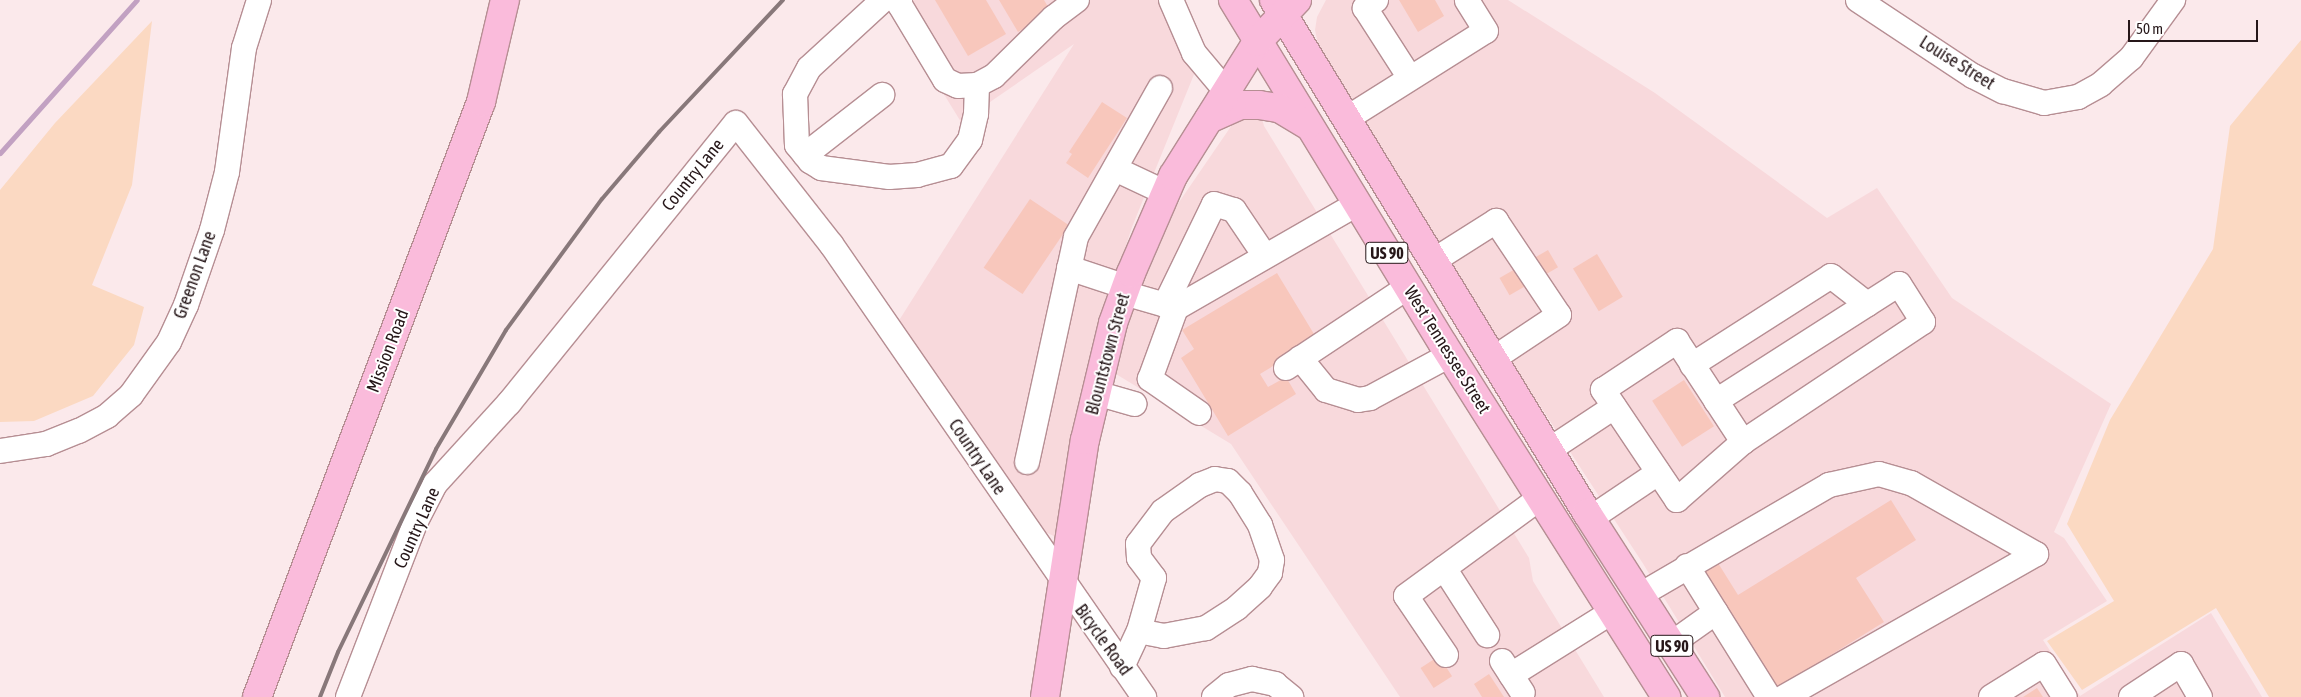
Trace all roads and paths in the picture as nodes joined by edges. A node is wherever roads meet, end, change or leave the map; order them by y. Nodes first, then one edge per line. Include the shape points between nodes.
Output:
1 (259, 0) edge
2 (505, 0) edge
3 (883, 0) edge
4 (900, 0) edge
5 (1078, 0) edge
6 (1171, 0) edge
7 (1233, 0) edge
8 (1376, 0) edge
9 (1468, 0) edge
10 (1858, 0) edge
11 (2173, 0) edge
12 (1284, 5) edge
13 (1257, 42) junction
14 (1410, 78) junction
15 (977, 85) junction
16 (1160, 88) dead end
17 (1226, 91) junction
18 (882, 95) dead end
19 (1209, 119) junction
20 (1346, 119) junction
21 (1309, 127) junction
22 (805, 155) junction
23 (1115, 169) junction
24 (1166, 192) junction
25 (1357, 204) junction
26 (1265, 256) junction
27 (1433, 261) junction
28 (1069, 268) junction
29 (1408, 287) junction
30 (1125, 290) junction
31 (1867, 304) junction
32 (1171, 306) junction
33 (1450, 355) junction
34 (1493, 359) junction
35 (1692, 365) junction
36 (1096, 393) junction
37 (1716, 401) junction
38 (1134, 404) dead end
39 (1614, 407) junction
40 (1199, 413) dead end
41 (1743, 442) junction
42 (1549, 450) junction
43 (0, 451) edge
44 (1027, 462) dead end
45 (1658, 473) junction
46 (1540, 498) junction
47 (1591, 518) junction
48 (1687, 566) junction
49 (1444, 568) junction
50 (1062, 583) junction
51 (1640, 595) junction
52 (1612, 612) junction
53 (1716, 612) junction
54 (1138, 631) junction
55 (1487, 635) dead end
56 (1671, 644) junction
57 (1446, 655) dead end
58 (1122, 667) junction
59 (1512, 676) dead end
60 (2140, 695) edge
61 (257, 697) edge
62 (348, 697) edge
63 (1045, 697) edge
64 (1144, 697) edge
65 (1214, 697) edge
66 (1291, 697) edge
67 (1666, 697) edge
68 (1705, 697) edge
69 (1769, 697) edge
70 (1784, 697) edge
71 (1991, 697) edge
72 (2065, 697) edge
73 (2200, 697) edge

1 - 43 street, Greenon Lane via 244,48 227,172 186,305 169,342 131,395 107,416 46,444
2 - 61 main road, Mission Road via 475,120
3 - 22 street via 809,68 801,80 795,94 794,131 797,145
4 - 15 street via 945,80 958,86
5 - 15 street via 1053,18 994,76
6 - 17 street via 1194,53
7 - 13 main road, West Tennessee Street / US 90
8 - 14 street via 1365,8
9 - 14 street via 1486,31
10 - 11 street, Louise Street via 1973,76 2030,101 2064,101 2101,84 2131,58
12 - 13 main road, Blountstown Street
12 - 20 main road, West Tennessee Street / US 90
13 - 17 main road, Blountstown Street
13 - 21 main road, West Tennessee Street / US 90
14 - 20 street
15 - 22 street via 976,114 970,140 960,158 938,171 889,177 859,175 822,168
16 - 23 street
17 - 19 main road, Blountstown Street
18 - 22 street
19 - 21 main road via 1241,105 1259,105 1279,108
19 - 24 main road, Blountstown Street
20 - 27 main road, West Tennessee Street / US 90
21 - 25 main road, West Tennessee Street / US 90
23 - 24 street
23 - 28 street via 1076,237
24 - 30 main road, Blountstown Street
25 - 26 street
25 - 29 main road, West Tennessee Street / US 90
26 - 32 street
26 - 32 street via 1234,210 1214,204
27 - 34 main road, West Tennessee Street / US 90
27 - 34 street via 1496,221 1559,315
28 - 30 street
28 - 44 street
29 - 33 main road, West Tennessee Street / US 90
29 - 33 street via 1293,363 1326,390 1358,400 1370,398
30 - 32 street
30 - 36 main road, Blountstown Street
31 - 35 street via 1831,276
31 - 37 street
31 - 41 street via 1899,284 1923,322
32 - 40 street via 1150,379
33 - 46 main road, West Tennessee Street / US 90
34 - 42 main road, West Tennessee Street / US 90
35 - 37 street
35 - 39 street via 1677,341 1604,390
36 - 38 street
36 - 50 main road, Blountstown Street via 1085,440
37 - 41 street
39 - 42 street
39 - 45 street
41 - 45 street via 1677,500
42 - 47 main road, West Tennessee Street / US 90
45 - 47 street
46 - 49 street
46 - 52 main road, West Tennessee Street / US 90
47 - 51 main road, West Tennessee Street / US 90
48 - 51 street
48 - 53 street
48 - 70 street via 1829,484 1879,474 1911,483 2036,554
49 - 55 street
49 - 57 street via 1406,596
50 - 58 street, Bicycle Road
50 - 62 street, Country Lane via 831,244 736,123 509,403 435,484 416,521
50 - 63 main road, Blountstown Street
51 - 52 main road
51 - 56 main road, West Tennessee Street / US 90
52 - 59 street
52 - 67 main road, West Tennessee Street / US 90
53 - 56 street
53 - 69 street
54 - 54 street via 1164,636 1206,628 1237,608 1270,573 1272,560 1260,525 1240,492 1228,481 1215,479 1200,485 1163,511 1138,544 1139,558 1154,578
54 - 58 street
56 - 68 main road, West Tennessee Street / US 90
58 - 64 street, Bicycle Road
60 - 73 street via 2180,664
65 - 66 street via 1229,685 1252,679 1275,684
71 - 72 street via 2044,664

